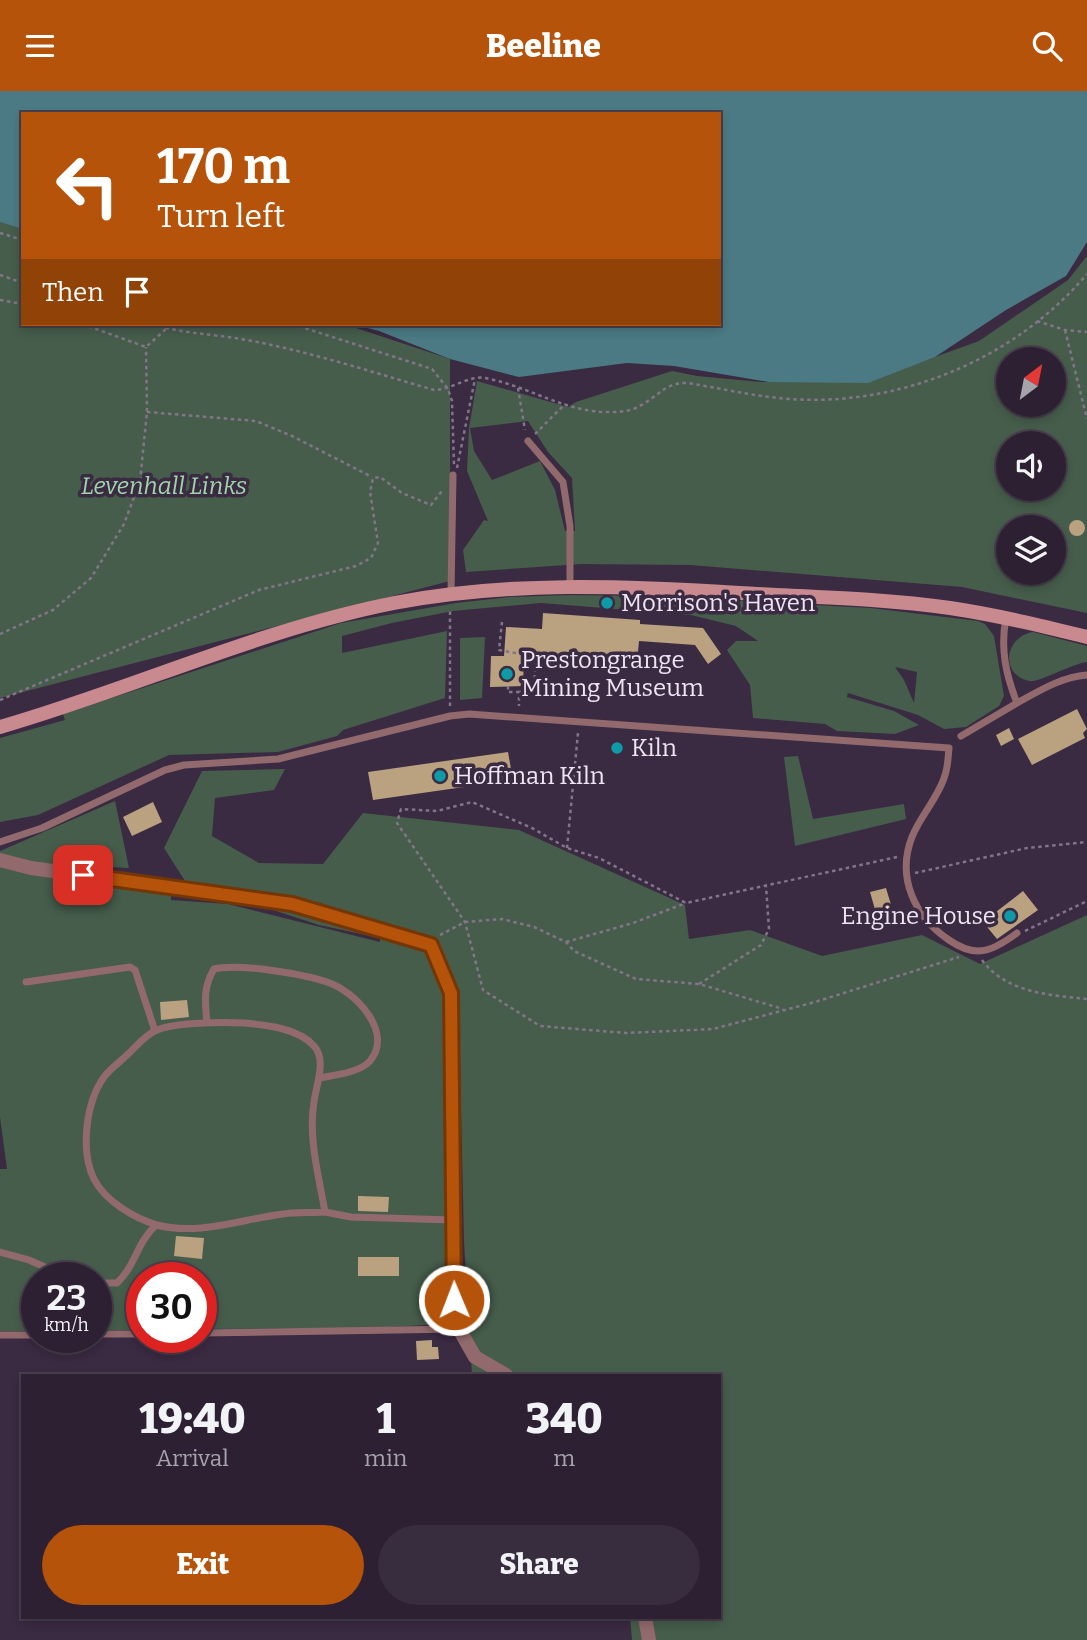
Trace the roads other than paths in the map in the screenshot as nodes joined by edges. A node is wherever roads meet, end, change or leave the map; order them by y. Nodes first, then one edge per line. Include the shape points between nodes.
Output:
1 (528, 441) road end
2 (453, 475) road end
3 (570, 587) junction
4 (451, 595) junction
5 (1006, 618) junction
6 (1087, 637) edge
7 (1087, 675) edge
8 (1017, 703) junction
9 (0, 727) edge
10 (961, 736) dead end
11 (0, 842) edge
12 (0, 860) edge
13 (1017, 933) road end
14 (26, 982) dead end
15 (207, 1023) junction
16 (155, 1031) junction
17 (319, 1078) junction
18 (325, 1212) junction
19 (453, 1220) junction
20 (156, 1225) junction
21 (0, 1252) edge
22 (33, 1262) edge
23 (112, 1283) edge
24 (459, 1329) junction
25 (217, 1333) edge
26 (0, 1335) edge
27 (21, 1335) edge
28 (504, 1374) edge
29 (645, 1619) edge
30 (649, 1640) edge

1 - 3 lane via 563,482 570,526
2 - 4 lane
3 - 4 main road
3 - 5 main road via 892,602
4 - 9 main road via 324,620
5 - 6 main road
5 - 8 lane via 1003,654
7 - 8 lane via 1050,685
8 - 10 lane
11 - 13 lane via 42,828 165,769 278,759 469,714 949,748 945,777 907,855 905,875 913,900 928,923 951,942 976,952 997,948
12 - 19 street via 292,904 431,945 451,993
14 - 16 lane via 131,967
15 - 16 lane
15 - 17 lane via 268,1025 295,1034 314,1046 320,1060
15 - 17 lane via 206,983 214,969 277,972 328,982 361,1005 375,1027 378,1045 369,1062
16 - 20 lane via 103,1078 87,1115 87,1150 94,1179 109,1199
17 - 18 lane via 313,1134
18 - 19 lane
18 - 20 lane via 284,1213 180,1228
19 - 24 street
20 - 23 lane via 144,1236 127,1273
21 - 22 lane
24 - 25 lane
24 - 28 street via 475,1357
26 - 27 lane
29 - 30 street

